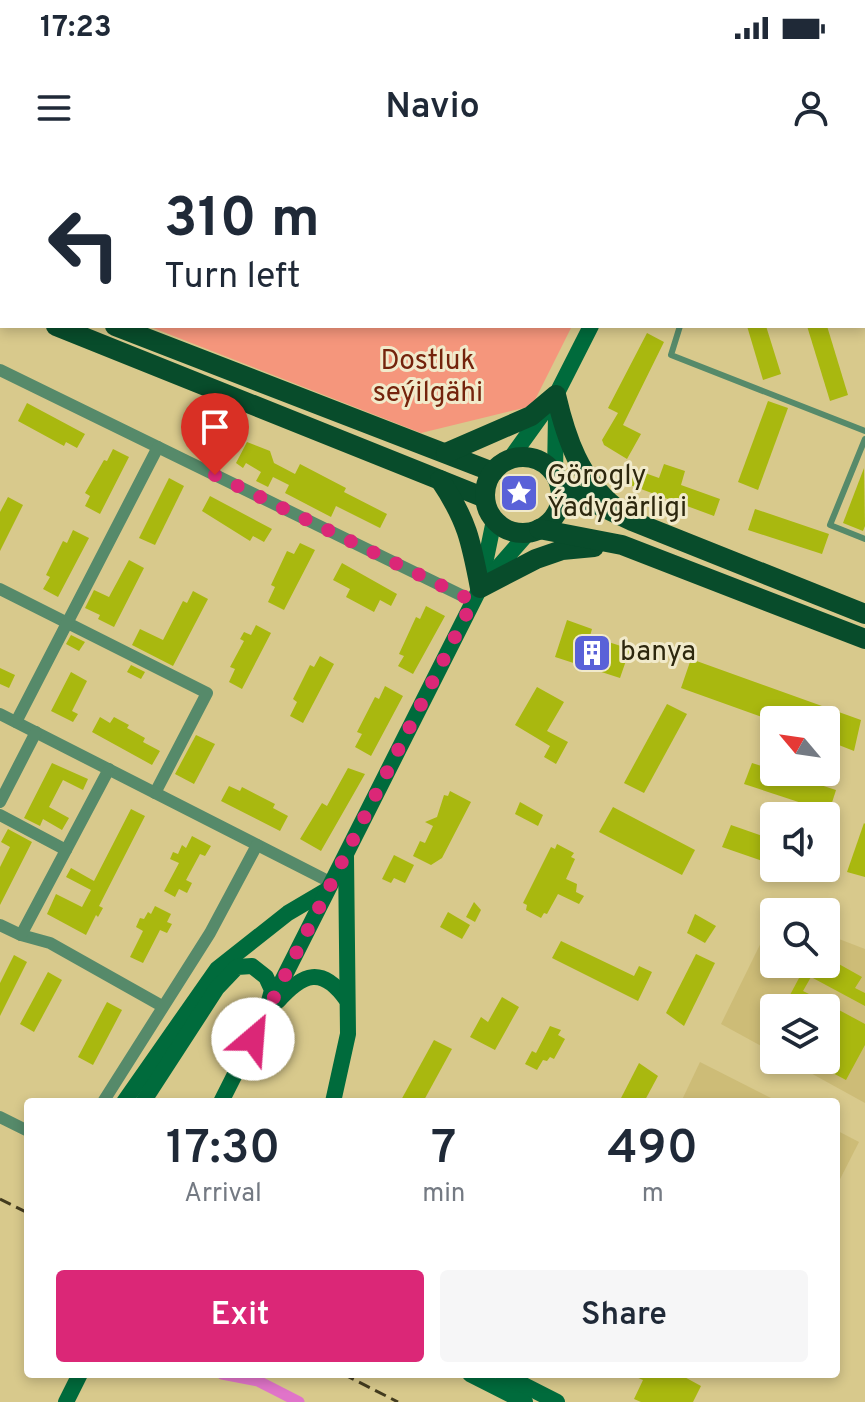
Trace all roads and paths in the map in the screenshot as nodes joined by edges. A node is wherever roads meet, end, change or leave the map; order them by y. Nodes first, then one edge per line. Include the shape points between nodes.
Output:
1 (61, 328) edge
2 (120, 328) edge
3 (590, 328) edge
4 (679, 328) edge
5 (0, 370) edge
6 (556, 395) junction
7 (865, 431) edge
8 (865, 439) edge
9 (158, 447) junction
10 (446, 453) junction
11 (510, 459) junction
12 (493, 472) junction
13 (440, 480) junction
14 (558, 481) junction
15 (485, 498) junction
16 (494, 520) junction
17 (632, 521) junction
18 (533, 531) junction
19 (865, 539) edge
20 (622, 545) junction
21 (0, 589) edge
22 (476, 595) junction
23 (865, 614) edge
24 (68, 623) junction
25 (865, 639) edge
26 (0, 714) edge
27 (16, 722) junction
28 (36, 732) junction
29 (109, 769) junction
30 (155, 793) junction
31 (0, 802) edge
32 (0, 815) edge
33 (257, 845) junction
34 (66, 850) junction
35 (346, 855) junction
36 (330, 886) junction
37 (0, 925) edge
38 (21, 935) junction
39 (346, 999) junction
40 (162, 1006) junction
41 (264, 1018) junction
42 (105, 1098) edge
43 (127, 1098) edge
44 (146, 1098) edge
45 (223, 1098) edge
46 (334, 1098) edge
47 (0, 1117) edge
48 (24, 1129) edge
49 (78, 1378) edge
50 (478, 1378) edge
51 (510, 1378) edge
52 (66, 1402) edge
53 (525, 1402) edge
54 (557, 1402) edge

1 - 13 main road
2 - 10 main road
3 - 6 street
4 - 7 lane via 671,355
5 - 9 street
6 - 10 main road via 531,416
6 - 11 street
6 - 14 street
6 - 17 main road via 581,469
8 - 19 lane via 830,525
9 - 22 street
9 - 24 street
10 - 12 main road
11 - 12 main road
11 - 14 main road via 535,459
12 - 15 main road
13 - 15 main road
13 - 22 main road via 460,510 470,539
14 - 17 main road
14 - 18 main road via 557,512
15 - 16 main road
16 - 18 main road via 504,528
16 - 22 street
17 - 23 main road
18 - 20 main road
18 - 22 street
20 - 22 main road via 562,550 536,559
20 - 25 main road
21 - 24 street
22 - 35 street
24 - 27 street
24 - 30 street via 207,693
26 - 27 street
27 - 28 street
28 - 29 street
28 - 31 street
29 - 30 street
29 - 34 street
30 - 33 street
32 - 34 street
33 - 36 street
33 - 40 street via 210,933
34 - 38 street
35 - 36 street
35 - 39 street
36 - 41 street
36 - 43 street via 217,969
37 - 38 street
38 - 40 street via 50,943
39 - 41 street via 335,984 317,976 301,978
39 - 46 street via 348,1034
40 - 42 street
41 - 44 street via 272,990 266,977 252,966 237,967 217,988
41 - 45 street
47 - 48 street
49 - 52 street
50 - 53 street
51 - 54 street

